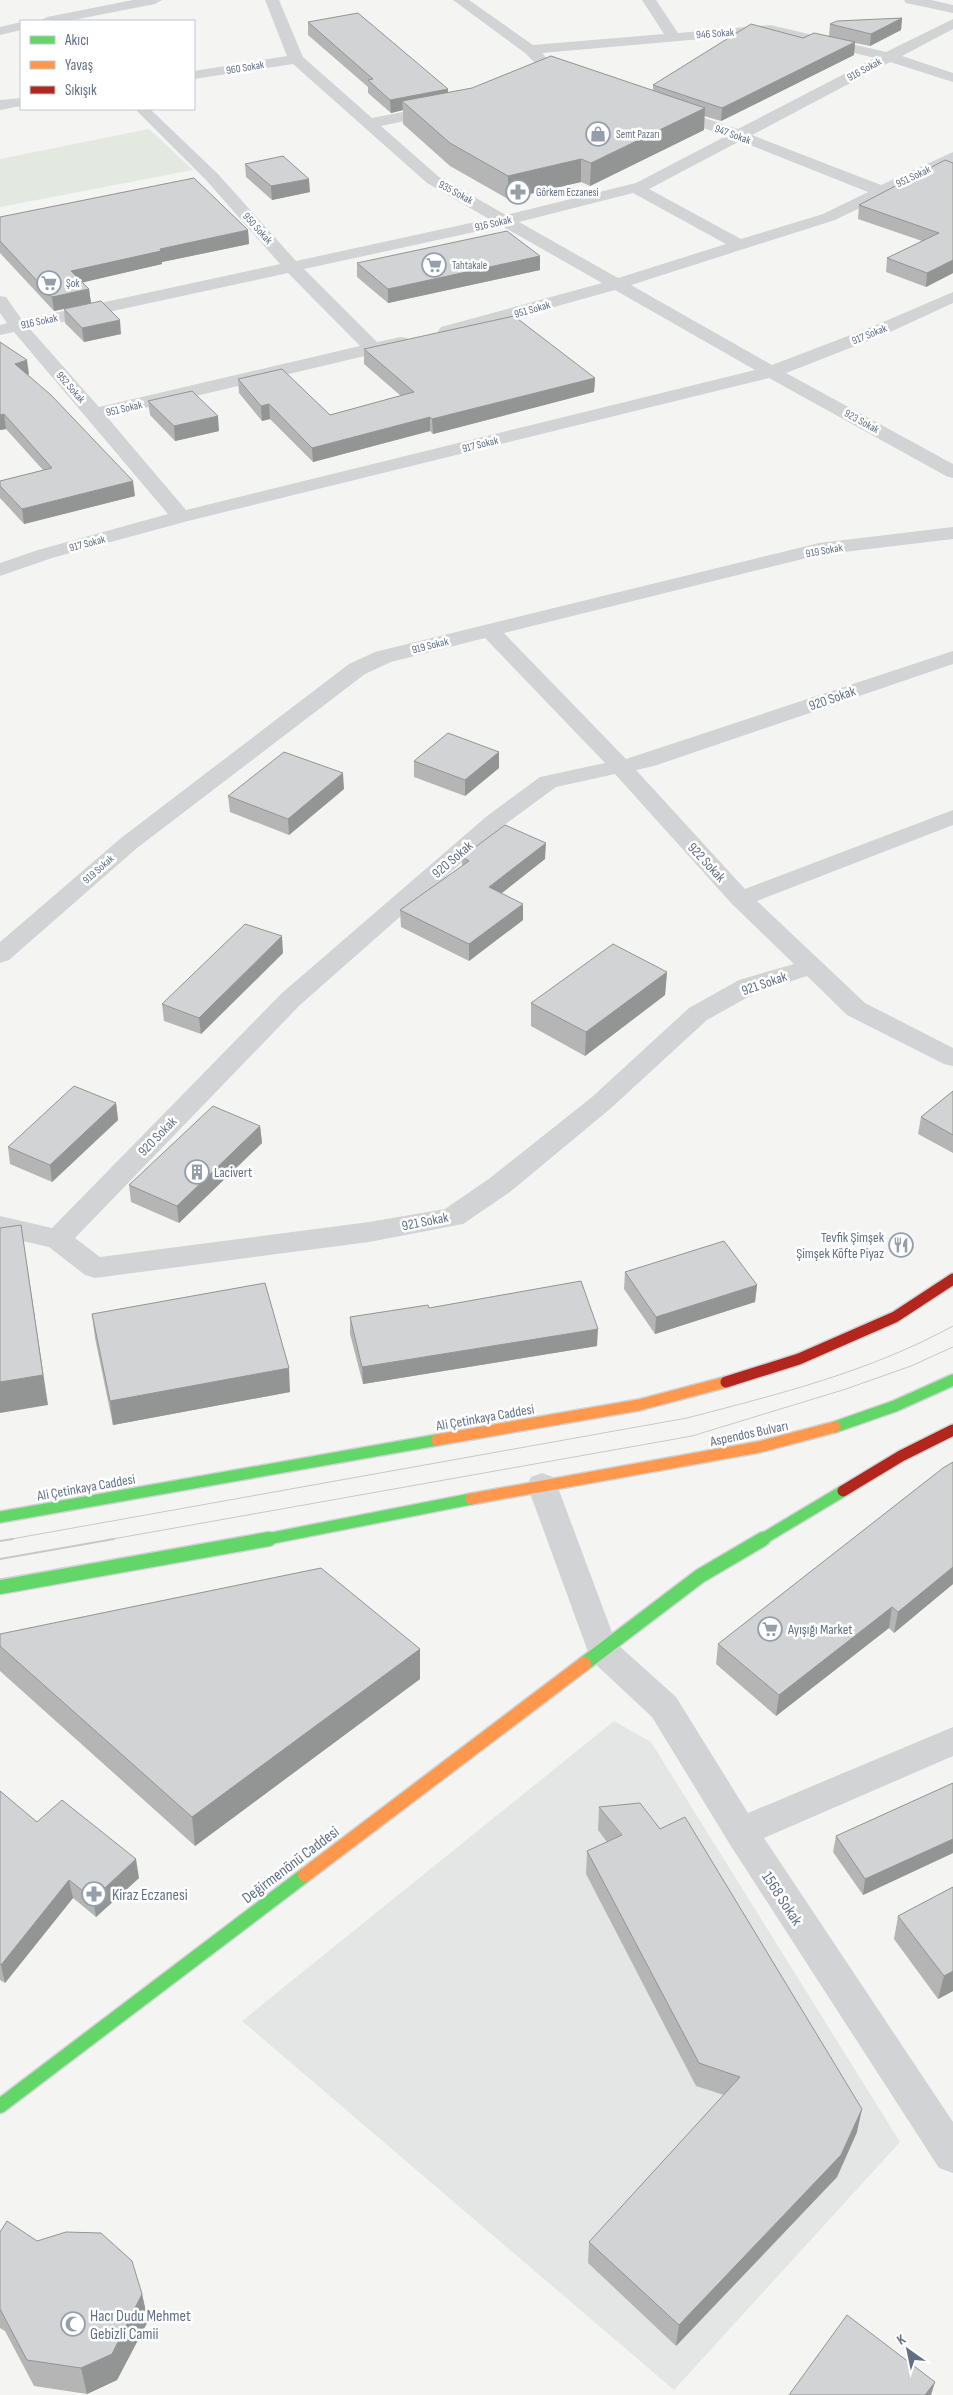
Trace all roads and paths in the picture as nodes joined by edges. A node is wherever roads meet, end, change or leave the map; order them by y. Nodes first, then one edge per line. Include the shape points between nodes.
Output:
1 (155, 0) edge
2 (272, 0) edge
3 (460, 0) edge
4 (649, 0) edge
5 (911, 0) edge
6 (953, 9) edge
7 (52, 20) edge
8 (953, 23) edge
9 (20, 26) edge
10 (0, 31) edge
11 (673, 36) junction
12 (530, 50) junction
13 (886, 58) junction
14 (296, 59) junction
15 (550, 70) junction
16 (195, 75) edge
17 (533, 77) edge
18 (953, 78) edge
19 (588, 83) edge
20 (20, 102) edge
21 (0, 105) edge
22 (654, 106) edge
23 (456, 107) edge
24 (143, 110) edge
25 (370, 123) junction
26 (739, 135) junction
27 (953, 157) edge
28 (212, 177) junction
29 (193, 181) edge
30 (635, 188) junction
31 (881, 191) junction
32 (506, 220) junction
33 (739, 245) junction
34 (292, 267) junction
35 (618, 284) junction
36 (953, 297) edge
37 (0, 301) edge
38 (8, 328) edge
39 (373, 349) junction
40 (770, 372) junction
41 (96, 414) junction
42 (950, 466) edge
43 (181, 517) junction
44 (953, 533) edge
45 (0, 570) edge
46 (490, 631) junction
47 (953, 657) edge
48 (620, 767) junction
49 (953, 817) edge
50 (741, 899) junction
51 (0, 955) edge
52 (811, 967) junction
53 (953, 1058) edge
54 (0, 1226) edge
55 (58, 1239) junction
56 (953, 1279) edge
57 (953, 1380) edge
58 (953, 1430) edge
59 (542, 1485) junction
60 (0, 1517) edge
61 (0, 1587) edge
62 (603, 1651) junction
63 (953, 1741) edge
64 (740, 1832) junction
65 (4, 2095) edge
66 (953, 2156) edge

1 - 7 street
2 - 14 street, 935 Sokak
3 - 12 street
4 - 11 street
5 - 6 street
8 - 13 street, 916 Sokak
9 - 10 street
11 - 12 street, 946 Sokak
11 - 13 street, 946 Sokak via 770,29
12 - 15 street
13 - 18 street, 946 Sokak via 905,61
13 - 26 street, 916 Sokak
14 - 16 street, 960 Sokak
14 - 25 street, 935 Sokak
15 - 17 street
15 - 19 street
20 - 21 street
22 - 26 street, 947 Sokak
23 - 25 street
24 - 28 street, 950 Sokak
25 - 32 street, 935 Sokak via 433,180
26 - 30 street, 916 Sokak
26 - 31 street, 947 Sokak
27 - 31 street, 951 Sokak
28 - 29 street
28 - 34 street, 950 Sokak
30 - 32 street, 916 Sokak
30 - 33 street
31 - 33 street, 951 Sokak via 829,217
32 - 34 street, 916 Sokak
32 - 35 street, 935 Sokak
33 - 35 street, 951 Sokak
34 - 38 street, 916 Sokak
34 - 39 street, 950 Sokak
35 - 39 street, 951 Sokak via 484,323
35 - 40 street, 935 Sokak
36 - 40 street, 917 Sokak via 880,330
37 - 38 street, 952 Sokak
38 - 41 street, 952 Sokak
39 - 41 street, 951 Sokak
40 - 42 street, 923 Sokak
40 - 43 street, 917 Sokak
41 - 43 street, 952 Sokak
43 - 45 street, 917 Sokak via 45,554
44 - 46 street, 919 Sokak via 819,549
46 - 48 street, 922 Sokak
46 - 51 street, 919 Sokak via 383,656 357,669 129,843
47 - 48 street, 920 Sokak
48 - 50 street, 922 Sokak
48 - 55 street, 920 Sokak via 548,782 495,821 291,998
49 - 50 street
50 - 52 street, 922 Sokak
52 - 53 street, 922 Sokak via 856,1009
52 - 55 street, 921 Sokak via 748,986 698,1014 601,1103 500,1184 453,1217 369,1232 95,1268
54 - 55 street, 921 Sokak
56 - 60 main road, Ali Çetinkaya Caddesi via 886,1321 799,1359 639,1405
57 - 59 main road, Aspendos Bulvarı via 909,1402 828,1430 694,1460
58 - 62 main road, Değirmenönü Caddesi via 902,1456 700,1576
59 - 61 main road, Aspendos Bulvarı via 307,1532
59 - 62 street
62 - 64 street, 1568 Sokak via 664,1707
62 - 65 main road, Değirmenönü Caddesi
63 - 64 street
64 - 66 street, 1568 Sokak

